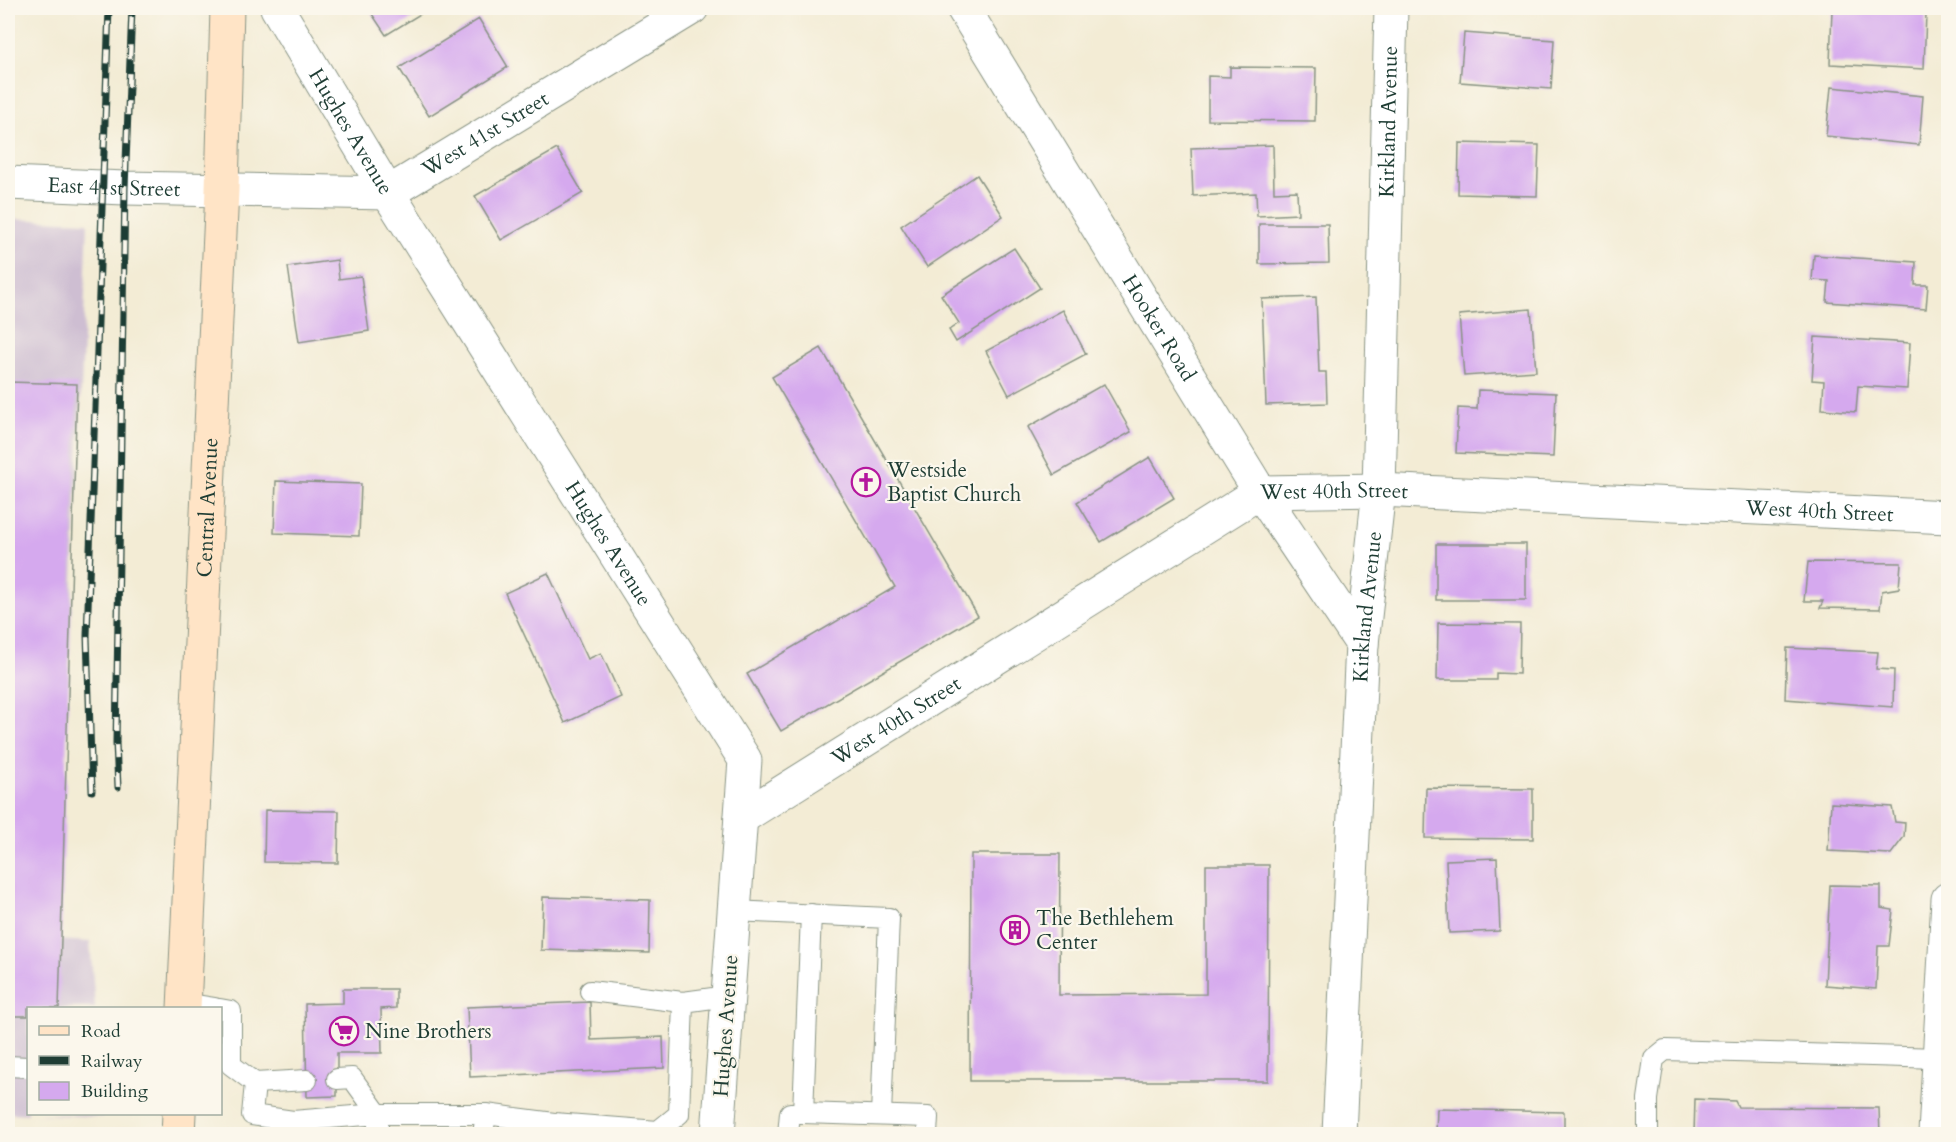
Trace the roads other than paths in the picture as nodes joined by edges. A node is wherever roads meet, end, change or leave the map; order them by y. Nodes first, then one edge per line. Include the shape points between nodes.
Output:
1 (227, 8) edge
2 (277, 8) edge
3 (692, 8) edge
4 (963, 8) edge
5 (1391, 8) edge
6 (8, 183) edge
7 (222, 190) junction
8 (388, 193) junction
9 (1379, 490) junction
10 (1260, 492) junction
11 (1948, 517) edge
12 (1362, 644) junction
13 (741, 818) junction
14 (1948, 899) edge
15 (734, 911) junction
16 (810, 914) junction
17 (590, 991) dead end
18 (728, 996) junction
19 (683, 1002) junction
20 (184, 1006) edge
21 (200, 1007) edge
22 (222, 1009) edge
23 (1943, 1049) edge
24 (226, 1064) edge
25 (8, 1066) edge
26 (27, 1067) edge
27 (337, 1079) dead end
28 (307, 1080) dead end
29 (255, 1083) junction
30 (802, 1113) junction
31 (378, 1114) junction
32 (486, 1114) junction
33 (179, 1115) edge
34 (881, 1115) junction
35 (525, 1127) edge
36 (293, 1128) edge
37 (554, 1129) edge
38 (658, 1133) edge
39 (178, 1134) edge
40 (378, 1134) edge
41 (483, 1134) edge
42 (718, 1134) edge
43 (788, 1134) edge
44 (927, 1134) edge
45 (1339, 1134) edge
46 (1648, 1134) edge
47 (1935, 1134) edge

1 - 7 street, Central Avenue
2 - 8 street, Hughes Avenue
3 - 8 street, West 41st Street
4 - 10 street, Hooker Road
5 - 9 street, Kirkland Avenue
6 - 7 street, East 41st Street
7 - 8 street
7 - 20 street, Central Avenue
8 - 13 street, Hughes Avenue via 745,760
9 - 10 street, West 40th Street
9 - 11 street, West 40th Street
9 - 12 street, Kirkland Avenue
10 - 12 street, Hooker Road
10 - 13 street, West 40th Street
12 - 45 street, Kirkland Avenue
13 - 15 street, Hughes Avenue
14 - 23 street
15 - 16 lane
15 - 18 street, Hughes Avenue
16 - 30 lane
16 - 34 lane via 889,918
17 - 19 lane
18 - 19 lane
18 - 42 street, Hughes Avenue
19 - 38 lane via 679,1114
20 - 21 lane
22 - 24 lane via 231,1011
23 - 46 lane via 1665,1050 1654,1059
23 - 47 street
24 - 29 lane
25 - 26 lane
27 - 31 lane via 352,1078
28 - 29 lane
29 - 36 lane via 252,1115
30 - 34 lane
30 - 43 lane via 790,1113
31 - 32 lane
31 - 36 lane
31 - 40 lane
32 - 35 lane
32 - 41 lane
33 - 39 street
34 - 44 lane via 928,1117
35 - 37 lane
37 - 38 lane

